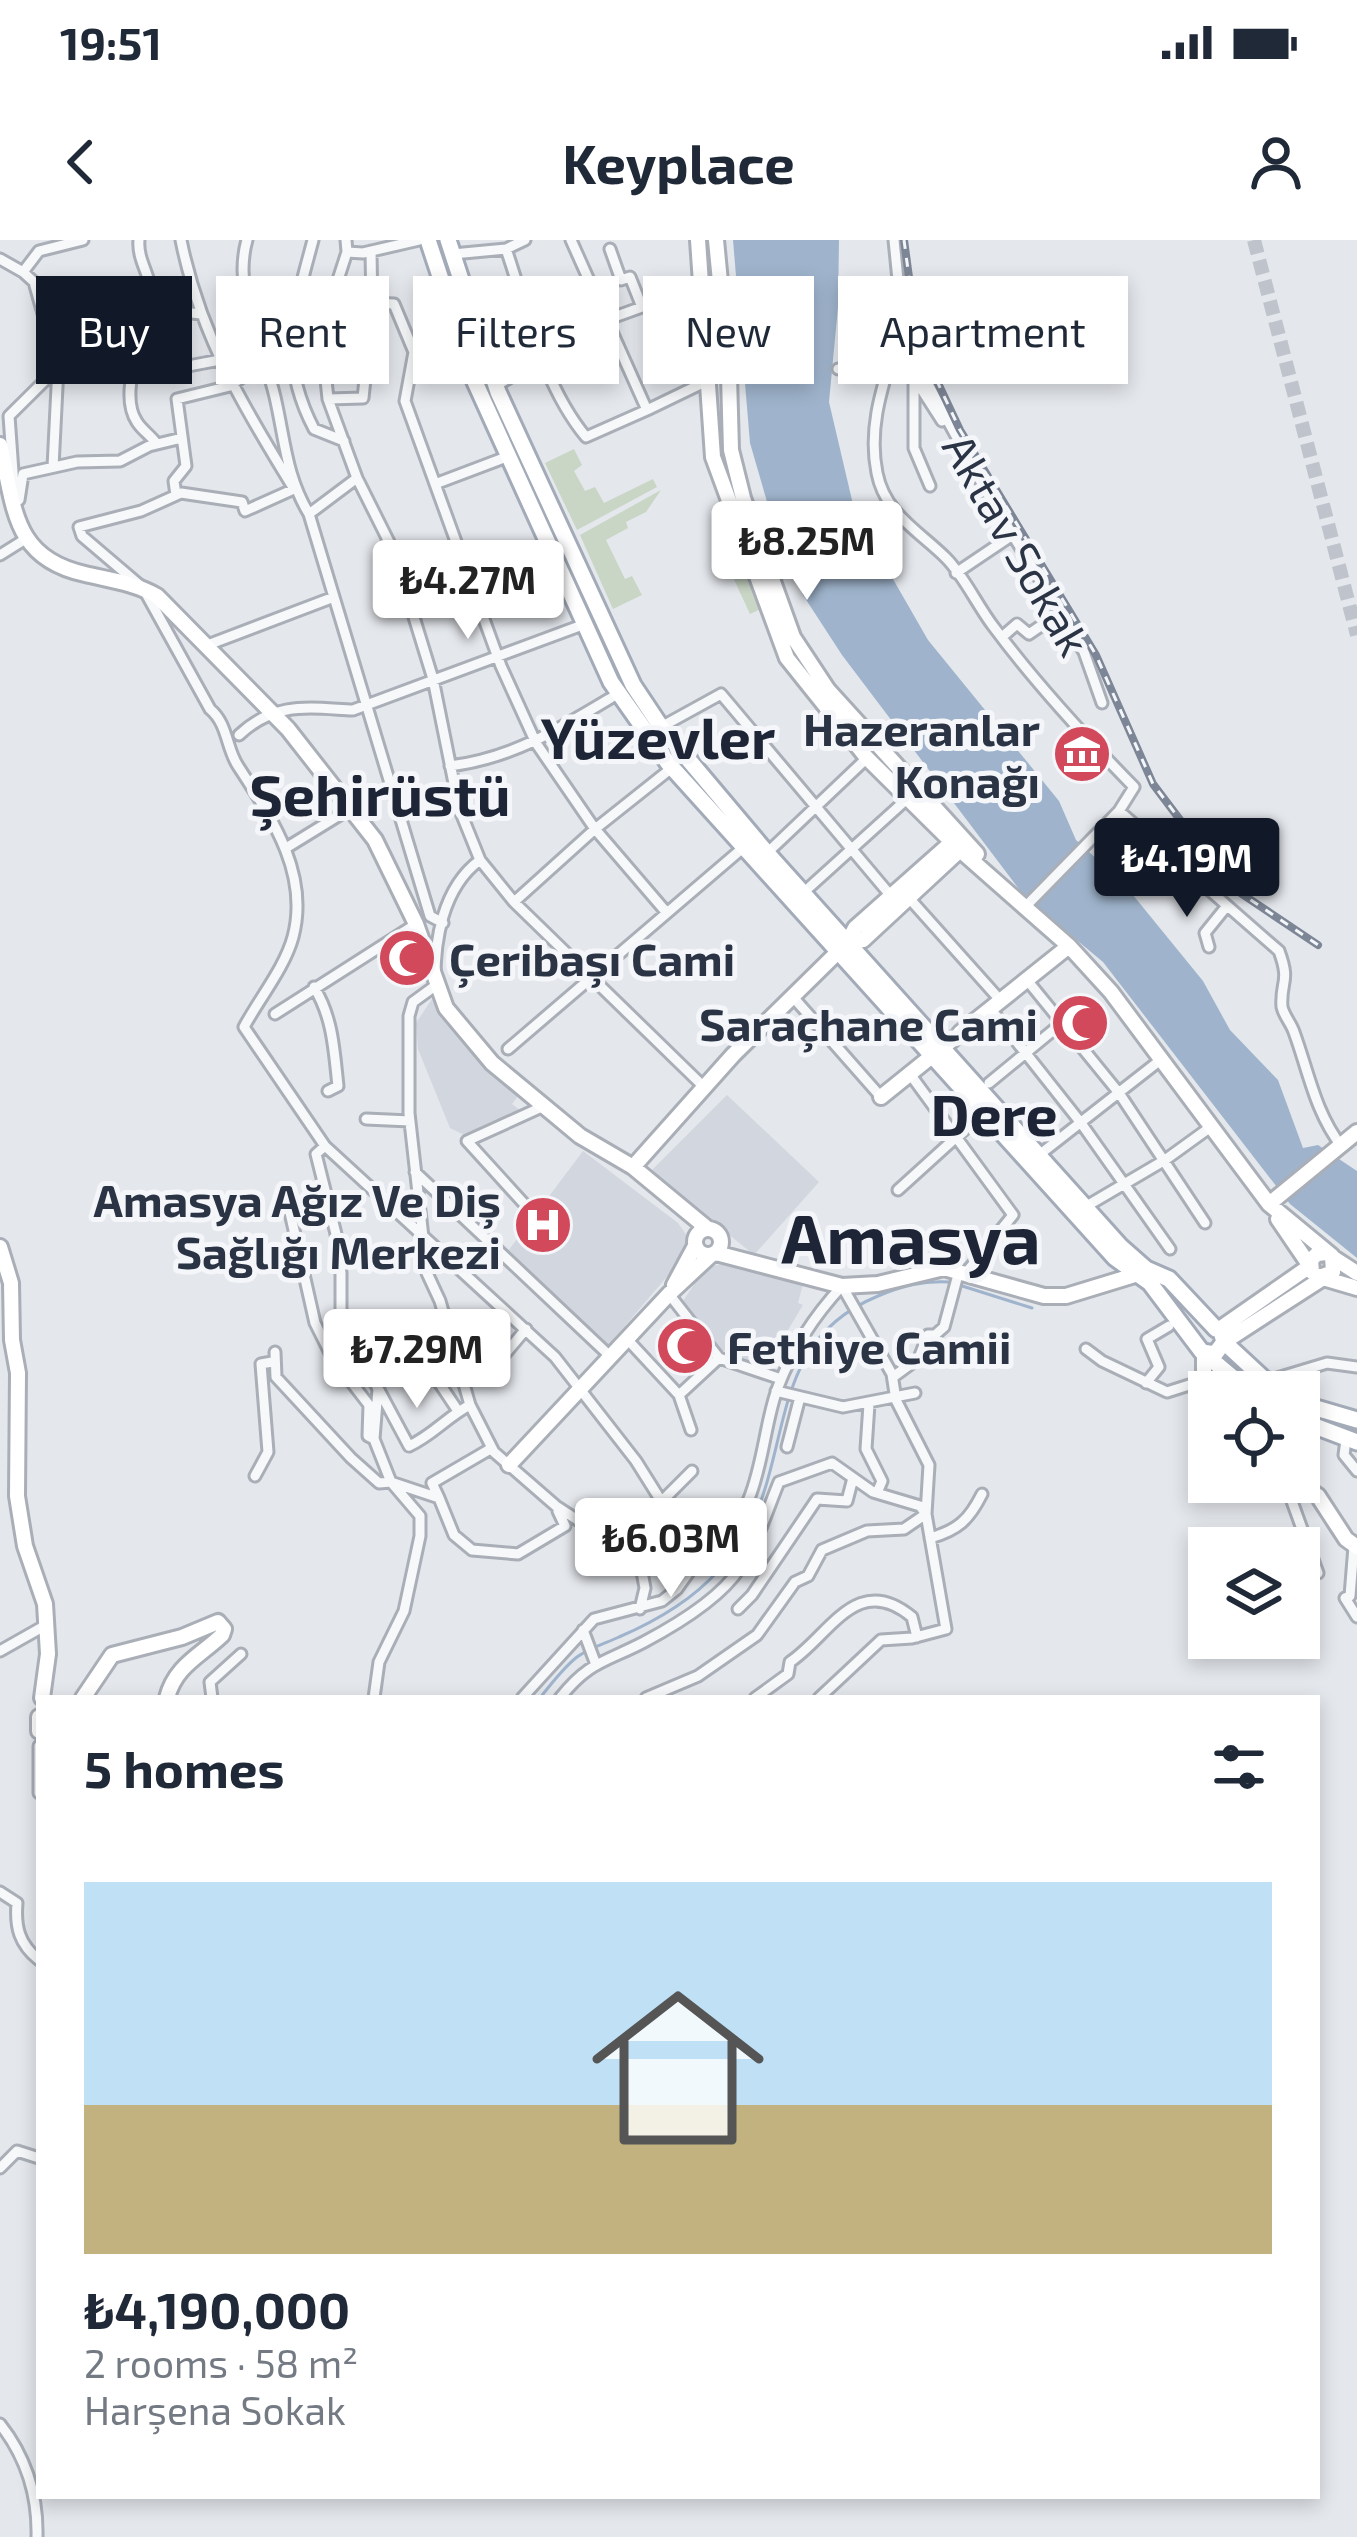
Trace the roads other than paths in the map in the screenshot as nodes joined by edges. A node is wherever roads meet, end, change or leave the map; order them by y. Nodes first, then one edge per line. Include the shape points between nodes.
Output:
1 (83, 240) edge
2 (139, 240) edge
3 (181, 240) edge
4 (248, 240) edge
5 (313, 240) edge
6 (419, 240) edge
7 (428, 240) edge
8 (524, 240) edge
9 (571, 240) edge
10 (698, 240) edge
11 (716, 240) edge
12 (894, 240) edge
13 (404, 242) edge
14 (346, 246) edge
15 (450, 247) edge
16 (610, 249) dead end
17 (506, 250) junction
18 (371, 251) junction
19 (0, 259) edge
20 (23, 272) junction
21 (146, 276) edge
22 (244, 276) edge
23 (371, 276) edge
24 (440, 276) edge
25 (514, 276) edge
26 (587, 276) edge
27 (700, 276) edge
28 (898, 276) edge
29 (36, 289) edge
30 (389, 304) edge
31 (619, 312) edge
32 (192, 313) edge
33 (201, 314) junction
34 (216, 350) edge
35 (413, 350) edge
36 (619, 351) edge
37 (413, 357) edge
38 (41, 384) edge
39 (57, 384) edge
40 (133, 384) edge
41 (233, 384) edge
42 (271, 384) edge
43 (364, 384) edge
44 (476, 384) edge
45 (499, 384) edge
46 (554, 384) edge
47 (701, 384) edge
48 (707, 384) edge
49 (884, 384) edge
50 (914, 384) edge
51 (919, 384) edge
52 (928, 384) edge
53 (230, 386) junction
54 (496, 386) junction
55 (328, 400) junction
56 (647, 410) junction
57 (182, 438) junction
58 (344, 441) junction
59 (155, 443) junction
60 (0, 445) edge
61 (962, 449) junction
62 (509, 456) junction
63 (52, 467) junction
64 (357, 478) junction
65 (435, 484) junction
66 (930, 486) dead end
67 (294, 489) junction
68 (176, 495) junction
69 (14, 503) junction
70 (309, 514) junction
71 (1014, 534) junction
72 (25, 540) junction
73 (0, 555) edge
74 (956, 573) junction
75 (142, 588) junction
76 (334, 597) junction
77 (1061, 612) junction
78 (585, 624) junction
79 (1002, 637) junction
80 (205, 646) junction
81 (498, 658) junction
82 (434, 682) junction
83 (619, 693) junction
84 (1102, 703) dead end
85 (367, 705) junction
86 (273, 714) junction
87 (661, 727) junction
88 (239, 735) dead end
89 (536, 742) junction
90 (867, 758) junction
91 (450, 766) junction
92 (673, 767) junction
93 (908, 798) junction
94 (351, 808) junction
95 (814, 808) junction
96 (1119, 811) junction
97 (595, 829) junction
98 (956, 846) junction
99 (744, 847) junction
100 (286, 848) junction
101 (850, 850) junction
102 (767, 853) junction
103 (480, 860) junction
104 (803, 893) junction
105 (891, 896) junction
106 (909, 898) junction
107 (514, 902) junction
108 (1026, 906) junction
109 (1226, 907) junction
110 (667, 913) junction
111 (443, 923) junction
112 (416, 924) junction
113 (1069, 946) junction
114 (1209, 946) dead end
115 (843, 947) junction
116 (592, 977) junction
117 (1027, 980) junction
118 (435, 986) junction
119 (314, 987) junction
120 (793, 998) junction
121 (996, 1005) junction
122 (275, 1014) dead end
123 (1062, 1023) junction
124 (947, 1044) junction
125 (508, 1049) dead end
126 (1026, 1053) junction
127 (1163, 1058) junction
128 (910, 1075) junction
129 (988, 1083) dead end
130 (704, 1087) junction
131 (328, 1091) dead end
132 (1119, 1093) junction
133 (881, 1097) joint
134 (544, 1106) junction
135 (984, 1112) junction
136 (366, 1119) dead end
137 (410, 1120) junction
138 (1081, 1123) junction
139 (1212, 1126) junction
140 (1357, 1132) edge
141 (958, 1138) junction
142 (325, 1146) junction
143 (1339, 1149) junction
144 (1039, 1155) junction
145 (1165, 1160) junction
146 (633, 1167) junction
147 (415, 1172) junction
148 (1124, 1185) junction
149 (898, 1190) dead end
150 (1274, 1200) junction
151 (527, 1207) dead end
152 (1085, 1207) junction
153 (289, 1208) dead end
154 (1205, 1223) dead end
155 (422, 1234) junction
156 (699, 1238) junction
157 (0, 1247) edge
158 (1170, 1249) dead end
159 (716, 1250) junction
160 (1329, 1255) junction
161 (1310, 1266) junction
162 (1357, 1273) edge
163 (1138, 1274) junction
164 (959, 1278) junction
165 (1323, 1278) junction
166 (842, 1286) junction
167 (1357, 1288) edge
168 (668, 1294) junction
169 (1169, 1326) dead end
170 (526, 1329) junction
171 (1219, 1333) junction
172 (627, 1339) junction
173 (401, 1340) dead end
174 (1086, 1349) dead end
175 (1202, 1350) junction
176 (611, 1357) junction
177 (719, 1358) junction
178 (1357, 1366) edge
179 (1205, 1371) edge
180 (1235, 1371) edge
181 (1250, 1371) edge
182 (1308, 1371) edge
183 (892, 1377) junction
184 (484, 1379) dead end
185 (1146, 1383) junction
186 (780, 1387) junction
187 (378, 1389) junction
188 (1188, 1389) edge
189 (583, 1390) junction
190 (915, 1393) dead end
191 (679, 1395) junction
192 (898, 1396) junction
193 (799, 1397) junction
194 (471, 1399) junction
195 (869, 1404) junction
196 (1320, 1409) edge
197 (458, 1411) junction
198 (1357, 1420) edge
199 (1320, 1428) edge
200 (691, 1430) dead end
201 (374, 1438) junction
202 (1352, 1440) edge
203 (492, 1448) junction
204 (787, 1448) dead end
205 (509, 1465) junction
206 (692, 1472) dead end
207 (1357, 1472) edge
208 (758, 1474) junction
209 (255, 1476) dead end
210 (853, 1478) junction
211 (392, 1482) junction
212 (776, 1482) junction
213 (877, 1493) junction
214 (982, 1494) dead end
215 (439, 1498) junction
216 (1320, 1499) edge
217 (662, 1502) junction
218 (556, 1506) junction
219 (926, 1514) junction
220 (930, 1538) junction
221 (690, 1546) junction
222 (707, 1547) junction
223 (1355, 1547) edge
224 (640, 1561) junction
225 (738, 1609) dead end
226 (640, 1610) junction
227 (1357, 1617) edge
228 (46, 1625) junction
229 (583, 1630) junction
230 (917, 1637) junction
231 (0, 1651) edge
232 (241, 1654) dead end
233 (595, 1662) junction
234 (41, 1695) edge
235 (85, 1695) edge
236 (168, 1695) edge
237 (212, 1695) edge
238 (374, 1695) edge
239 (525, 1695) edge
240 (563, 1695) edge
241 (653, 1695) edge
242 (758, 1695) edge
243 (822, 1695) edge
244 (0, 1892) edge
245 (36, 1958) edge
246 (36, 2157) edge
247 (0, 2168) edge
248 (0, 2424) edge
249 (36, 2498) edge
250 (36, 2499) edge
251 (37, 2537) edge

1 - 20 street via 40,251
2 - 21 street
3 - 33 street
4 - 22 street
5 - 58 street via 290,355 314,429
6 - 13 street
7 - 24 main road
8 - 17 street
9 - 26 street
10 - 27 street
11 - 108 street via 731,450 793,637 843,707
12 - 28 street
13 - 18 street
14 - 18 street
14 - 55 street via 321,332
15 - 17 street
15 - 54 main road
16 - 31 street via 642,307
17 - 25 street
18 - 23 street
19 - 20 street
20 - 29 street
30 - 35 street
32 - 33 street
33 - 34 street
36 - 56 street
37 - 65 street via 405,401
38 - 69 street via 9,416
39 - 63 street
40 - 59 street via 135,421
41 - 53 street
42 - 67 street
43 - 55 street via 363,398
44 - 62 main road
45 - 54 street
46 - 56 street via 586,437
47 - 56 street
48 - 90 street via 713,458 780,642
49 - 74 street via 873,434 877,476 912,532
50 - 66 street via 914,448
51 - 61 street
52 - 61 street, Aktav Sokak
53 - 57 street via 177,399
53 - 67 street
54 - 87 main road via 633,686
55 - 58 street
57 - 59 street
57 - 68 street via 186,466
58 - 64 street
59 - 63 street via 120,461
60 - 69 street
61 - 71 street, Aktav Sokak
62 - 65 street
62 - 78 main road
63 - 69 street via 23,474
64 - 70 street
64 - 82 street via 394,552
65 - 81 street
67 - 68 street via 244,511 242,502
67 - 70 street
68 - 75 street via 79,527
69 - 72 street
70 - 76 street
71 - 74 street
71 - 77 street, Aktav Sokak
72 - 73 street
72 - 75 street via 56,568
74 - 79 street
75 - 80 street
75 - 100 street
76 - 80 street
76 - 85 street
77 - 79 street via 1029,634 1017,624
77 - 84 street, Aktav Sokak
78 - 81 street
78 - 83 main road
79 - 96 street via 1134,787
80 - 86 street
81 - 82 street
81 - 89 street
82 - 85 street
82 - 91 street
83 - 89 street
83 - 92 main road
85 - 86 street
85 - 111 street via 430,916
86 - 88 street
86 - 94 street
87 - 95 street via 721,694
87 - 102 main road
89 - 91 street
89 - 97 street
90 - 93 street
90 - 95 street
91 - 103 street
92 - 97 street
92 - 99 main road
93 - 98 street
93 - 101 street
94 - 100 street
94 - 112 street
95 - 101 street
95 - 102 street
96 - 108 street
96 - 109 street
97 - 107 street
97 - 110 street
98 - 105 street
98 - 106 street
98 - 108 street
99 - 110 street
99 - 115 main road
100 - 142 street via 298,894 292,939 244,1027
101 - 104 street
101 - 105 street
102 - 104 main road
103 - 107 street
103 - 111 street via 448,898
104 - 115 main road
105 - 106 street
105 - 115 street
106 - 115 street via 863,940
106 - 121 street
107 - 116 street
108 - 113 street
109 - 114 street via 1205,933
109 - 143 street via 1279,951 1287,981 1283,1013
110 - 116 street
111 - 118 street
112 - 118 street
112 - 119 street
113 - 117 street
113 - 127 street
115 - 120 street
115 - 124 main road
116 - 125 street
116 - 130 street
117 - 121 street
117 - 123 street
118 - 134 street via 492,1063
118 - 137 street via 413,1002 409,1016
119 - 122 street
119 - 131 street via 332,1029 338,1086
120 - 130 street
120 - 133 street
121 - 124 street
121 - 126 street
123 - 126 street
123 - 132 street
124 - 128 street
124 - 135 main road
124 - 144 main road
126 - 129 street
126 - 138 street
127 - 132 street
127 - 139 street
128 - 133 street
128 - 141 street
130 - 146 street
132 - 138 street
132 - 145 street
134 - 146 street
134 - 151 street via 467,1142
135 - 141 street
135 - 163 main road
136 - 137 street
137 - 147 street
138 - 144 street
138 - 148 street
139 - 145 street
139 - 150 street
140 - 143 street
141 - 149 street
141 - 164 street via 1013,1215
142 - 155 street
142 - 187 street via 316,1154 336,1234 341,1315
143 - 150 street
144 - 152 main road
145 - 148 street
145 - 154 street
146 - 156 street
147 - 155 street
147 - 176 street
148 - 152 street
148 - 158 street
150 - 160 street
150 - 161 street
152 - 171 main road
153 - 201 street via 315,1323 369,1405 366,1427
155 - 170 street
155 - 194 street via 427,1275
156 - 159 street via 700,1253
156 - 159 street via 718,1233
156 - 168 street
157 - 228 street via 18,1373 17,1496
159 - 166 street
159 - 168 street
160 - 161 street via 1314,1256
160 - 162 street
160 - 165 street via 1334,1272
161 - 165 street
161 - 171 street
163 - 164 street via 1044,1296
163 - 175 main road
164 - 166 street via 944,1268
164 - 183 street via 944,1327
165 - 167 street
165 - 171 street
166 - 183 street
166 - 186 street via 796,1346
168 - 172 street
168 - 177 street
169 - 185 street via 1148,1339 1160,1367
170 - 184 street
170 - 189 street
171 - 175 main road via 1219,1352
171 - 175 main road via 1203,1329
171 - 181 main road
172 - 176 street
172 - 191 street
173 - 197 street
174 - 185 street
175 - 179 street
175 - 180 main road
176 - 189 street
177 - 186 street
177 - 191 street
178 - 182 street via 1327,1363
183 - 192 street
185 - 188 street via 1167,1392
186 - 193 street
186 - 208 street
187 - 197 street via 409,1446
187 - 201 street
189 - 205 street
189 - 217 street
190 - 192 street
191 - 200 street
192 - 195 street
192 - 219 street via 931,1470
193 - 195 street
193 - 204 street
194 - 197 street
194 - 203 street
195 - 213 street via 866,1449 882,1481
196 - 198 main road
199 - 202 main road
201 - 211 street
202 - 207 street via 1344,1455
203 - 205 street
203 - 215 street via 432,1483
205 - 218 street
206 - 217 street
208 - 212 street
208 - 222 street via 731,1529
209 - 211 street via 268,1452 261,1364 274,1358 276,1377 351,1458 379,1483
210 - 212 street via 826,1463
210 - 213 street
210 - 225 street via 847,1501 817,1498
211 - 215 street
211 - 238 street via 420,1516 421,1536
212 - 233 street via 738,1572 685,1617
213 - 219 street
214 - 220 street via 955,1531
215 - 218 street via 454,1534 472,1550 518,1555 565,1526
216 - 223 street
217 - 221 street
218 - 224 street
219 - 220 street
219 - 241 street via 904,1529 866,1532 822,1550 757,1635 698,1676
220 - 230 street via 946,1629
221 - 222 street
221 - 224 street
222 - 226 street via 677,1588
223 - 227 street via 1345,1598
224 - 226 street
226 - 229 street via 594,1619
228 - 231 street
228 - 234 street
229 - 233 street
229 - 239 street
230 - 242 street via 912,1617 892,1603 848,1607
230 - 243 street via 881,1640
232 - 237 street via 210,1682
233 - 240 street
235 - 236 street via 118,1651 218,1622 222,1635 189,1660
244 - 245 street via 17,1903 15,1924
246 - 247 street via 17,2151
248 - 249 street
250 - 251 street

